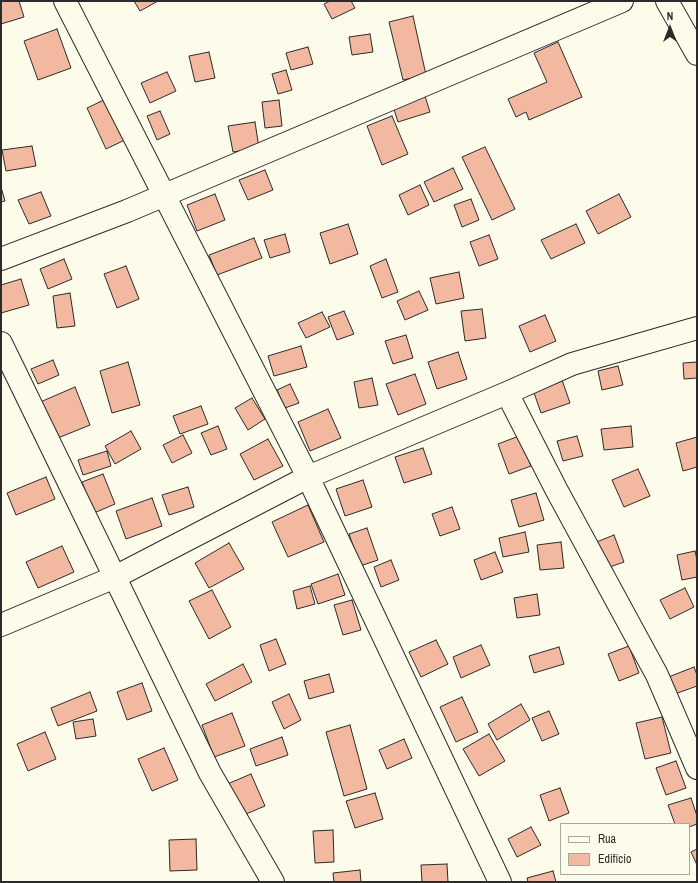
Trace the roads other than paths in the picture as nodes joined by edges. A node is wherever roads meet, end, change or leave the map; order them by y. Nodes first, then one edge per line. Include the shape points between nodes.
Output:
1 (65, 1) edge
2 (622, 1) edge
3 (667, 1) edge
4 (697, 54) edge
5 (164, 194) junction
6 (1, 259) edge
7 (697, 328) edge
8 (1, 343) edge
9 (507, 393) junction
10 (308, 477) junction
11 (115, 577) junction
12 (1, 625) edge
13 (697, 768) edge
14 (273, 882) edge
15 (500, 882) edge

1 - 5 street
2 - 5 street
3 - 4 street
5 - 6 street via 127,211
5 - 10 street
7 - 9 street via 572,364
8 - 11 street
9 - 10 street
9 - 13 street via 556,489 658,675
10 - 11 street
10 - 15 street
11 - 12 street
11 - 14 street via 210,773

